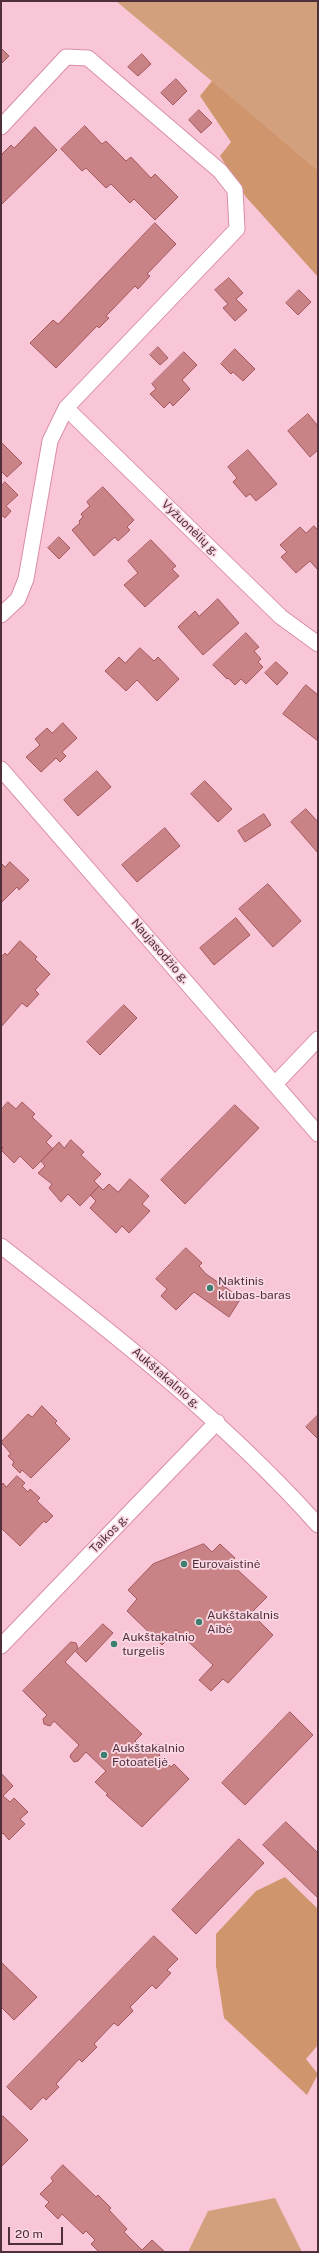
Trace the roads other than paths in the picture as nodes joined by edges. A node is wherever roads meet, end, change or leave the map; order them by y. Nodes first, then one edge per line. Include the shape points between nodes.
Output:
1 (1, 127) edge
2 (66, 408) junction
3 (1, 615) edge
4 (318, 644) edge
5 (1, 769) edge
6 (318, 1039) edge
7 (275, 1084) junction
8 (318, 1134) edge
9 (1, 1246) edge
10 (217, 1422) junction
11 (318, 1525) edge
12 (1, 1646) edge

1 - 2 street via 66,57 88,58 220,171 235,190 237,229
2 - 3 street via 50,441 26,580 18,599
2 - 4 street, Vyžuonėlių g. via 281,617
5 - 7 street, Naujasodžio g.
6 - 7 street
7 - 8 street, Naujasodžio g.
9 - 10 street, Aukštakalnio g. via 118,1338
10 - 11 street, Aukštakalnio g.
10 - 12 street, Taikos g.

